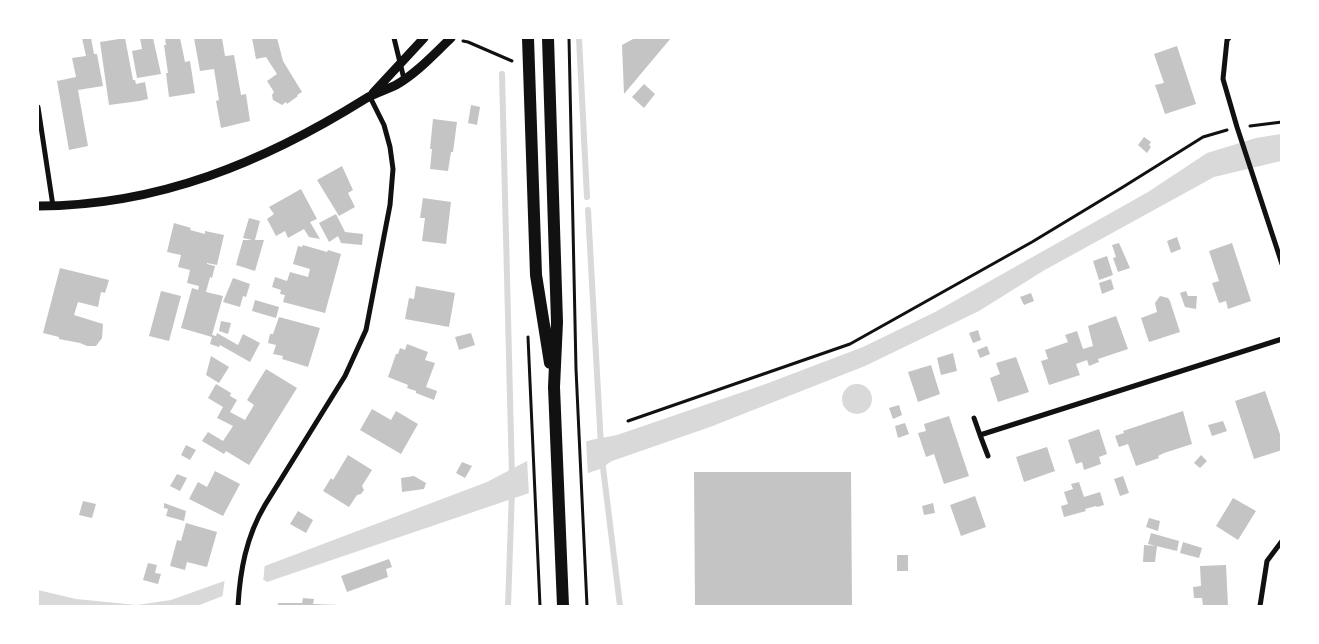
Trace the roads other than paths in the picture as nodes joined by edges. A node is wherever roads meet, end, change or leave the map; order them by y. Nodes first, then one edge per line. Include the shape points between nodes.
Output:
1 (394, 38) edge
2 (424, 38) edge
3 (451, 38) edge
4 (522, 38) edge
5 (528, 38) edge
6 (548, 38) edge
7 (1229, 38) edge
8 (529, 61) junction
9 (400, 63) junction
10 (404, 79) junction
11 (370, 97) junction
12 (38, 106) edge
13 (38, 206) edge
14 (54, 206) junction
15 (1282, 264) edge
16 (1282, 339) edge
17 (554, 387) junction
18 (974, 418) dead end
19 (980, 435) junction
20 (988, 456) dead end
21 (1282, 541) edge
22 (238, 606) edge
23 (563, 606) edge
24 (1260, 606) edge

1 - 9 street
2 - 9 street
3 - 10 street
4 - 8 street
5 - 8 main road
6 - 17 main road via 557,322
7 - 15 street via 1223,79
8 - 17 main road via 537,288
9 - 10 street
9 - 11 street
10 - 11 street
11 - 14 street via 276,150 224,172 136,196
11 - 22 street via 384,125 393,169 390,205 366,330 345,376 258,516 242,568
12 - 14 street
13 - 14 street
16 - 19 street
17 - 23 main road
18 - 19 street
19 - 20 street
21 - 24 street via 1267,561

